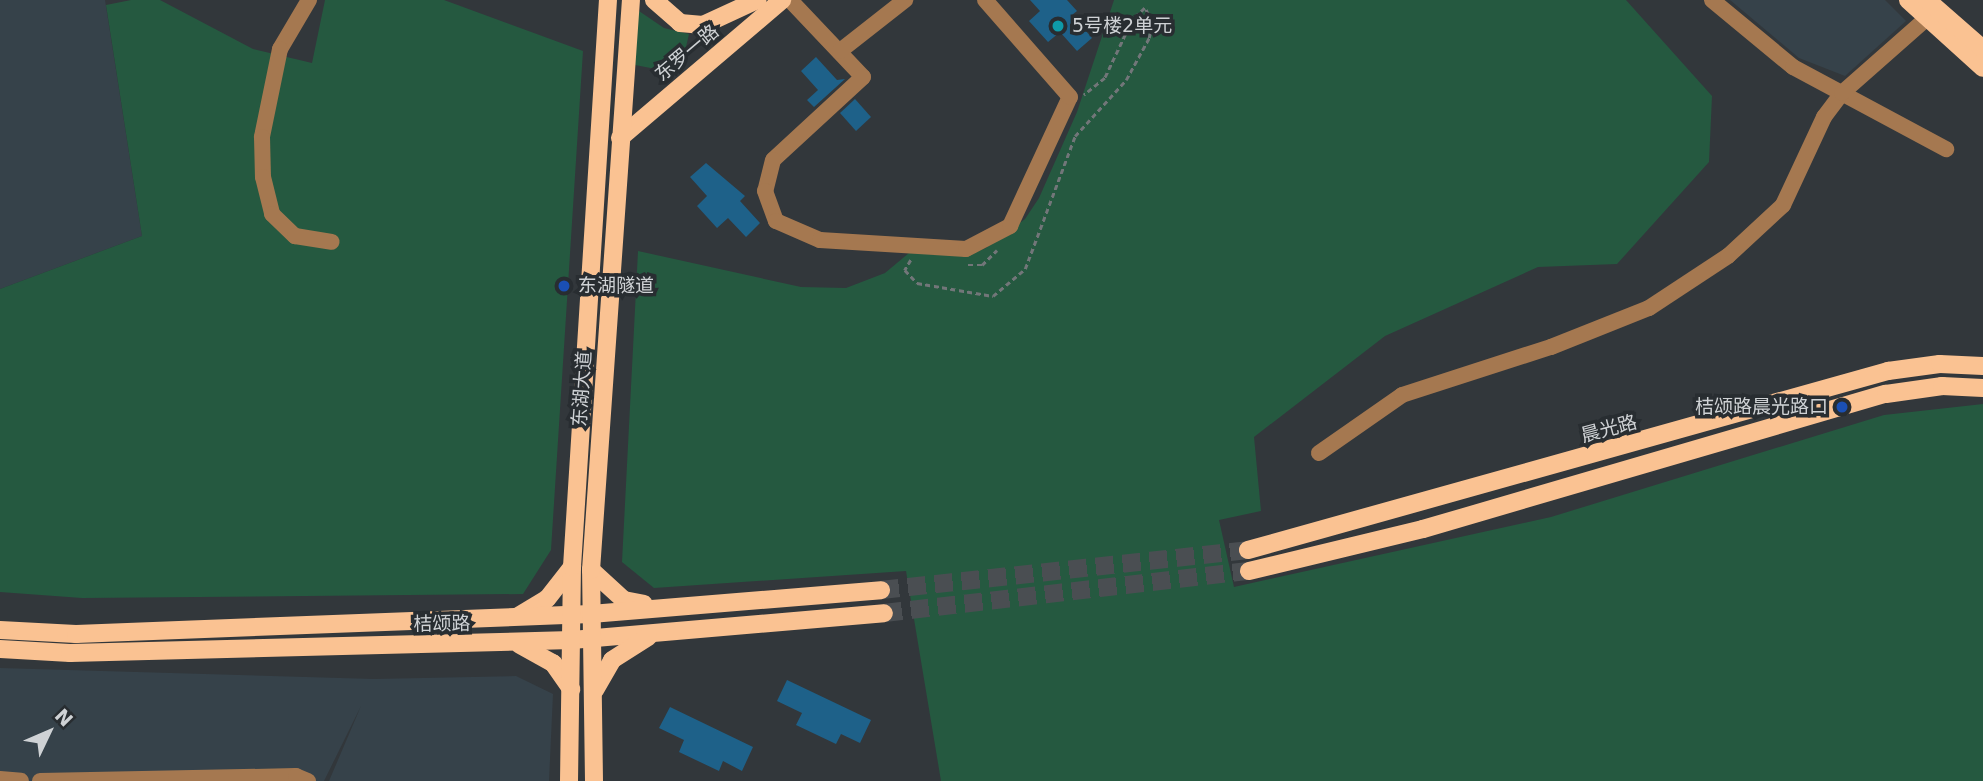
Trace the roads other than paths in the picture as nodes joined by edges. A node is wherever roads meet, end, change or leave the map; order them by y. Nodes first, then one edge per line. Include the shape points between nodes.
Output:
1 (309, 0) edge
2 (608, 0) edge
3 (631, 0) edge
4 (654, 0) edge
5 (757, 0) edge
6 (782, 0) edge
7 (790, 0) edge
8 (905, 0) edge
9 (985, 0) edge
10 (1712, 0) edge
11 (1908, 0) edge
12 (1927, 9) edge
13 (1983, 49) edge
14 (840, 51) junction
15 (1983, 68) edge
16 (1842, 93) junction
17 (620, 138) junction
18 (1946, 149) dead end
19 (332, 242) dead end
20 (1983, 352) edge
21 (1940, 363) junction
22 (1983, 366) edge
23 (1983, 388) edge
24 (1319, 453) dead end
25 (1248, 550) tunnel mouth
26 (572, 567) junction
27 (591, 570) junction
28 (1249, 571) tunnel mouth
29 (881, 590) tunnel mouth
30 (654, 606) junction
31 (884, 613) tunnel mouth
32 (572, 614) junction
33 (591, 614) junction
34 (513, 617) junction
35 (0, 629) edge
36 (663, 630) junction
37 (593, 639) junction
38 (572, 640) junction
39 (513, 643) junction
40 (1, 653) edge
41 (571, 689) junction
42 (595, 690) junction
43 (0, 779) edge
44 (116, 780) edge
45 (21, 781) edge
46 (40, 781) edge
47 (308, 781) edge
48 (569, 781) edge
49 (594, 781) edge

1 - 19 street via 280,49 262,137 263,177 272,214 295,236
2 - 26 main road, 东湖大道
3 - 17 main road, 东湖大道
4 - 5 main road, 东罗一路 via 680,23 702,25
6 - 17 main road, 东罗一路
7 - 14 street
8 - 14 street
9 - 14 street via 1070,97 1010,226 966,248 820,240 776,221 765,191 773,160 863,77
10 - 16 street via 1793,66
11 - 12 main road
12 - 13 main road
12 - 15 main road
12 - 16 street
16 - 18 street
16 - 24 street via 1824,117 1783,205 1728,256 1649,308 1551,347 1402,395
17 - 27 main road, 东湖大道
20 - 21 main road
21 - 22 main road, 晨光路
21 - 25 main road, 晨光路 via 1888,371
23 - 28 main road via 1942,386 1886,394 1423,529
26 - 32 main road, 东湖大道
26 - 34 main road via 547,599
27 - 30 main road via 624,600
27 - 33 main road, 东湖大道
29 - 30 main road, 桔颂路
30 - 33 main road, 桔颂路
31 - 36 main road, 桔颂路
32 - 33 main road, 桔颂路
32 - 34 main road, 桔颂路
32 - 38 main road, 东湖大道
33 - 37 main road, 东湖大道
34 - 35 main road, 桔颂路 via 76,634
36 - 37 main road, 桔颂路
36 - 42 main road via 612,660
37 - 38 main road, 桔颂路
37 - 42 main road, 东湖大道
38 - 39 main road, 桔颂路
38 - 41 main road, 东湖大道
39 - 40 main road, 桔颂路
39 - 41 main road via 553,663
41 - 48 main road, 东湖大道
42 - 49 main road, 东湖大道
43 - 45 street
44 - 46 street
44 - 47 street via 296,776

